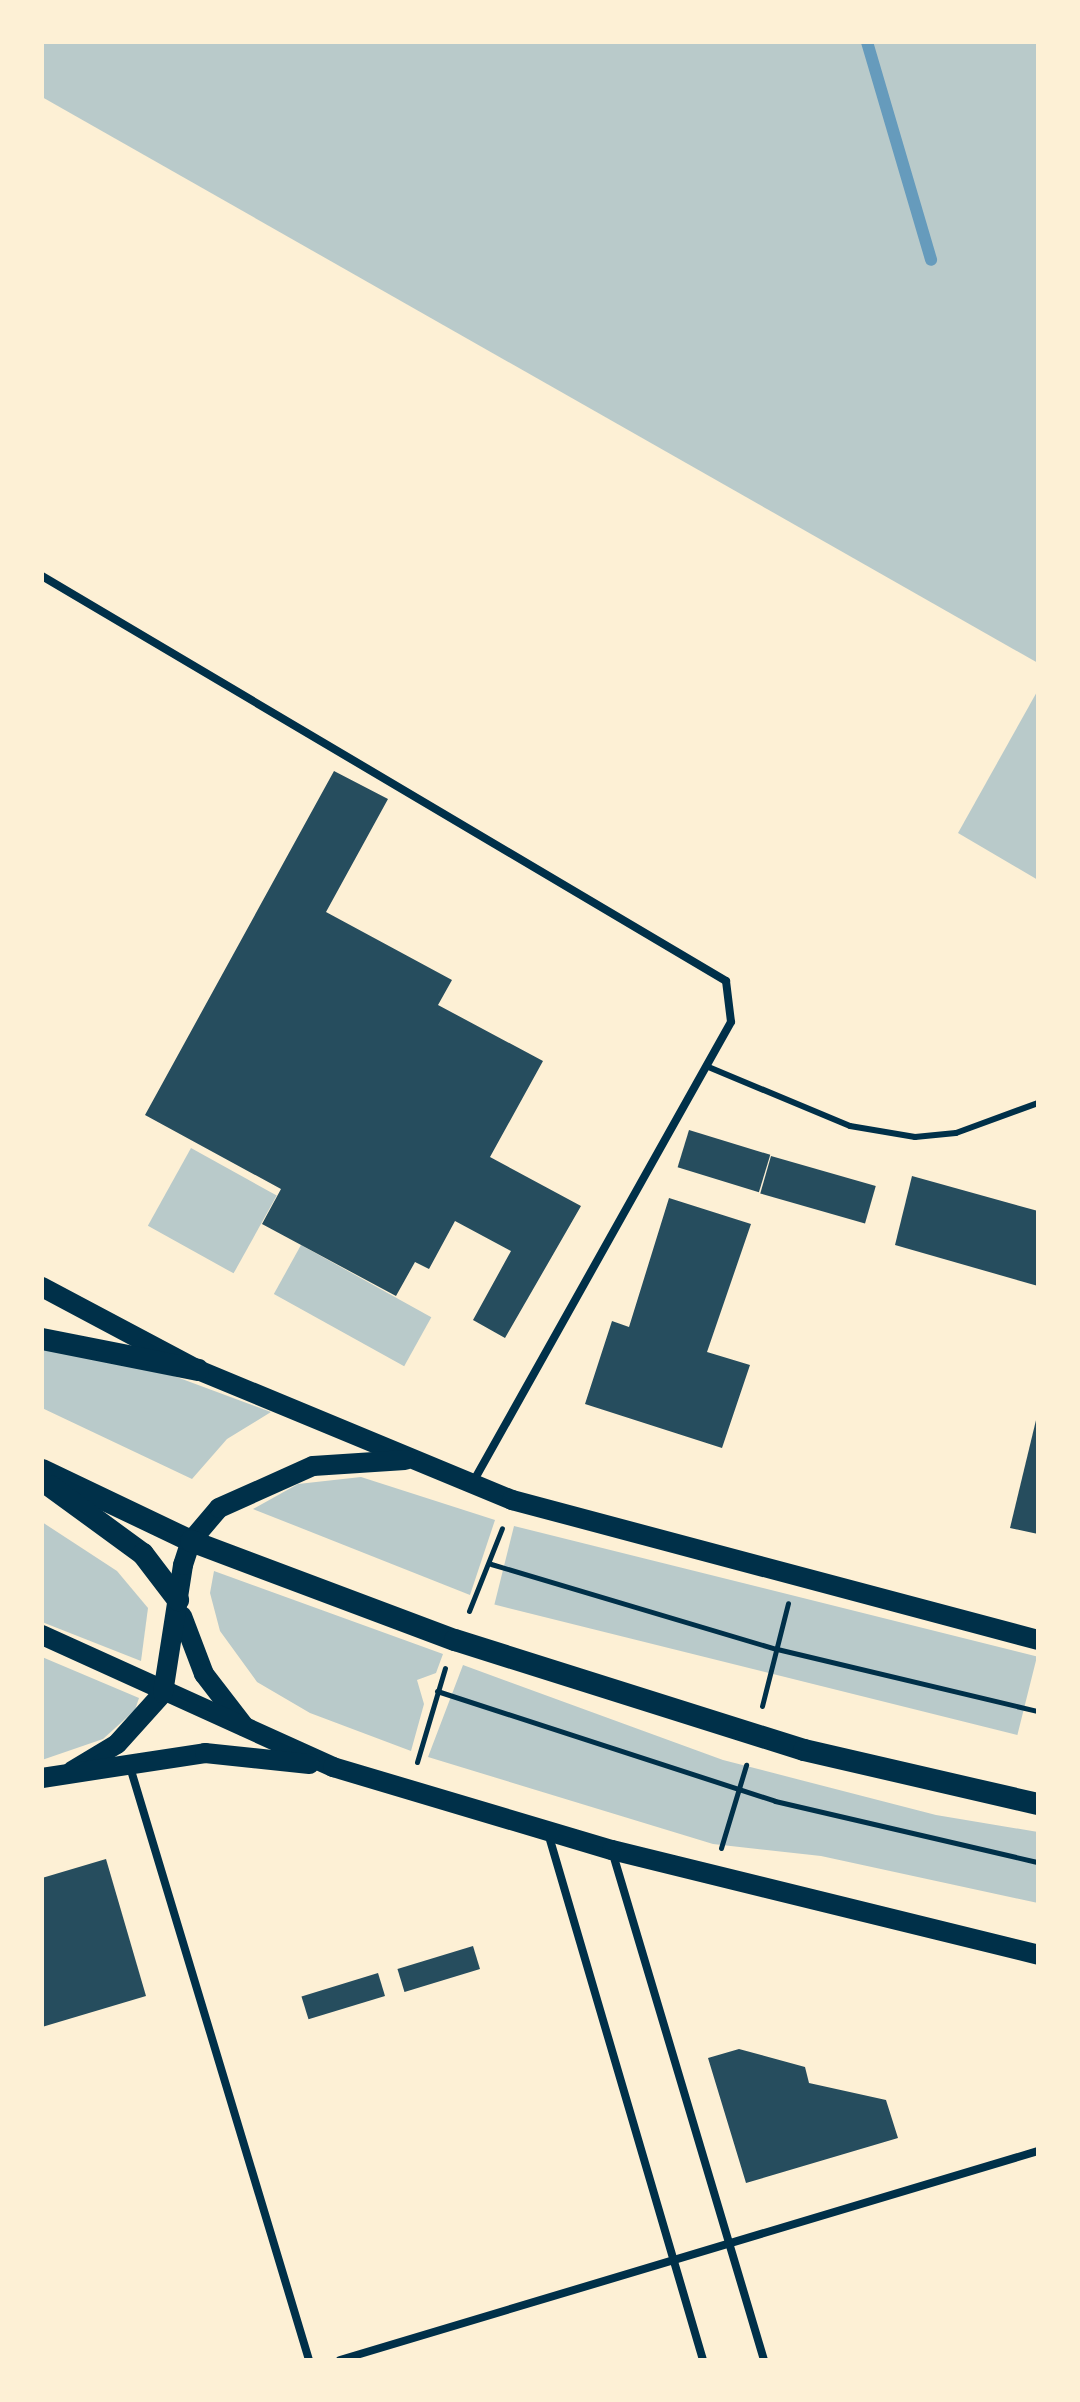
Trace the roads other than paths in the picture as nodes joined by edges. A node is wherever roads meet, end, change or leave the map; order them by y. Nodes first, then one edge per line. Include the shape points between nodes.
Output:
1 (42, 576) edge
2 (706, 1066) junction
3 (1038, 1103) edge
4 (42, 1287) edge
5 (42, 1339) edge
6 (198, 1370) junction
7 (415, 1460) junction
8 (42, 1470) edge
9 (42, 1481) edge
10 (472, 1485) junction
11 (191, 1541) junction
12 (178, 1600) junction
13 (42, 1635) edge
14 (1038, 1640) edge
15 (163, 1693) junction
16 (249, 1731) junction
17 (117, 1744) junction
18 (128, 1762) junction
19 (333, 1767) junction
20 (72, 1771) junction
21 (42, 1778) edge
22 (1038, 1804) edge
23 (546, 1829) junction
24 (612, 1850) junction
25 (1038, 1955) edge
26 (1038, 2151) edge
27 (726, 2241) junction
28 (670, 2257) junction
29 (309, 2360) edge
30 (340, 2360) edge
31 (703, 2360) edge
32 (764, 2360) edge

1 - 2 street via 726,981 731,1022
2 - 3 lane via 850,1126 915,1137 956,1133
2 - 10 street
4 - 6 main road
5 - 6 highway
6 - 7 main road
7 - 10 main road
7 - 11 main road via 353,1461 283,1475 219,1508
8 - 11 highway
9 - 12 highway via 143,1554
10 - 14 main road via 793,1579
11 - 12 main road
11 - 22 highway via 612,1692 804,1750
12 - 15 main road
12 - 16 main road via 204,1674
13 - 15 main road
15 - 16 main road
15 - 17 main road
16 - 19 main road
17 - 18 main road
17 - 20 main road
18 - 19 main road via 232,1754
18 - 20 main road
18 - 29 street
19 - 23 main road
20 - 21 main road
23 - 24 main road
23 - 28 street
24 - 25 main road
24 - 27 street
26 - 27 street
27 - 28 street
27 - 32 street
28 - 30 street
28 - 31 street

